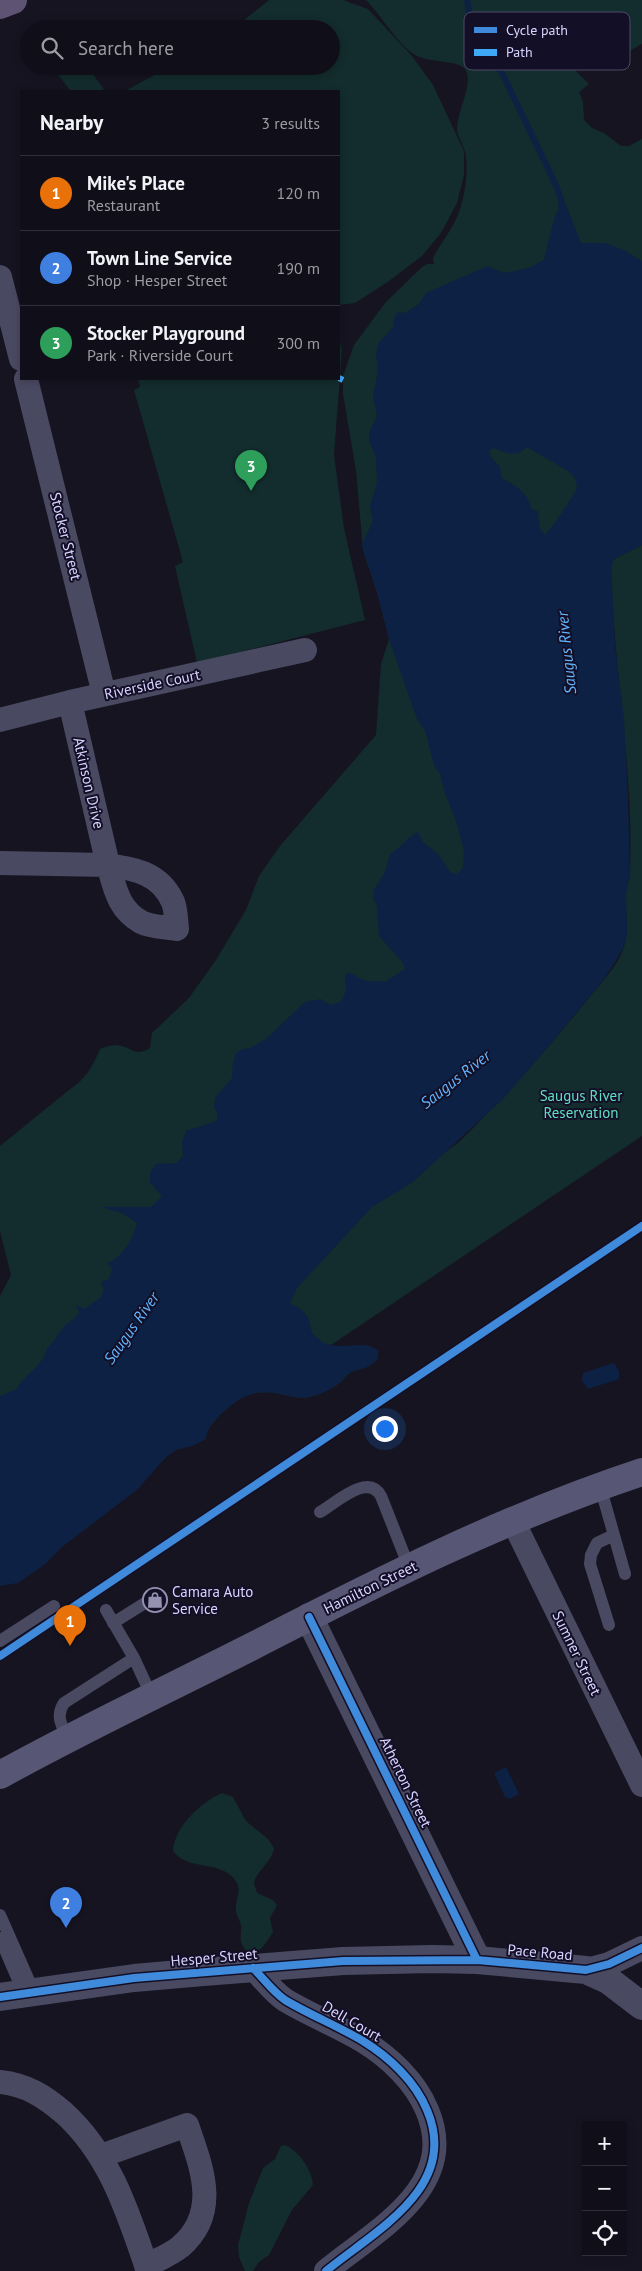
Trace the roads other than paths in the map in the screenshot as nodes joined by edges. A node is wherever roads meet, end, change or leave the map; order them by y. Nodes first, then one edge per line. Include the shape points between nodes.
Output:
1 (13, 0) edge
2 (0, 5) edge
3 (0, 281) edge
4 (20, 355) edge
5 (26, 380) edge
6 (305, 650) dead end
7 (104, 694) junction
8 (70, 702) junction
9 (0, 720) edge
10 (0, 863) edge
11 (642, 1472) edge
12 (600, 1486) junction
13 (320, 1512) dead end
14 (513, 1521) junction
15 (614, 1535) junction
16 (409, 1567) junction
17 (625, 1574) dead end
18 (145, 1603) dead end
19 (54, 1606) dead end
20 (106, 1610) dead end
21 (309, 1617) junction
22 (113, 1623) junction
23 (608, 1625) dead end
24 (0, 1641) edge
25 (134, 1658) junction
26 (152, 1697) junction
27 (68, 1739) junction
28 (0, 1775) edge
29 (642, 1785) edge
30 (0, 1915) edge
31 (0, 1938) edge
32 (642, 1948) edge
33 (432, 1959) joint
34 (477, 1960) junction
35 (253, 1968) junction
36 (586, 1970) junction
37 (19, 1994) edge
38 (642, 2006) edge
39 (0, 2082) edge
40 (101, 2156) junction
41 (147, 2268) edge
42 (326, 2271) edge

1 - 2 main road
3 - 4 street
5 - 7 street, Stocker Street
6 - 7 street, Riverside Court
7 - 8 street, Riverside Court
8 - 9 street, Riverside Court
8 - 10 street, Atkinson Drive via 108,865
11 - 12 main road, Hamilton Street
12 - 14 main road, Hamilton Street
12 - 15 lane
13 - 16 lane via 361,1487 375,1488
14 - 16 main road, Hamilton Street
14 - 29 street, Sumner Street
15 - 17 lane
15 - 23 lane via 597,1543 590,1559
16 - 21 main road, Hamilton Street
18 - 22 lane
19 - 24 lane
20 - 22 lane
21 - 26 main road, Hamilton Street
21 - 34 street, Atherton Street
22 - 25 lane
25 - 26 lane
25 - 27 lane via 64,1703 59,1718
26 - 27 main road, Hamilton Street
27 - 28 main road, Hamilton Street
30 - 37 lane
31 - 37 lane
32 - 36 street, Pace Road via 609,1964
33 - 34 street, Pace Road
33 - 35 street, Hesper Street
34 - 36 street, Pace Road
35 - 37 street, Hesper Street via 134,1978
35 - 42 street, Dell Court via 285,2000 363,2041 393,2064 423,2101 434,2130 434,2158 426,2180 416,2194 396,2216
36 - 38 street via 608,1980
39 - 40 street via 25,2086 46,2098 79,2128
40 - 41 street via 120,2192
40 - 41 street via 187,2125 204,2176 200,2216 181,2246

